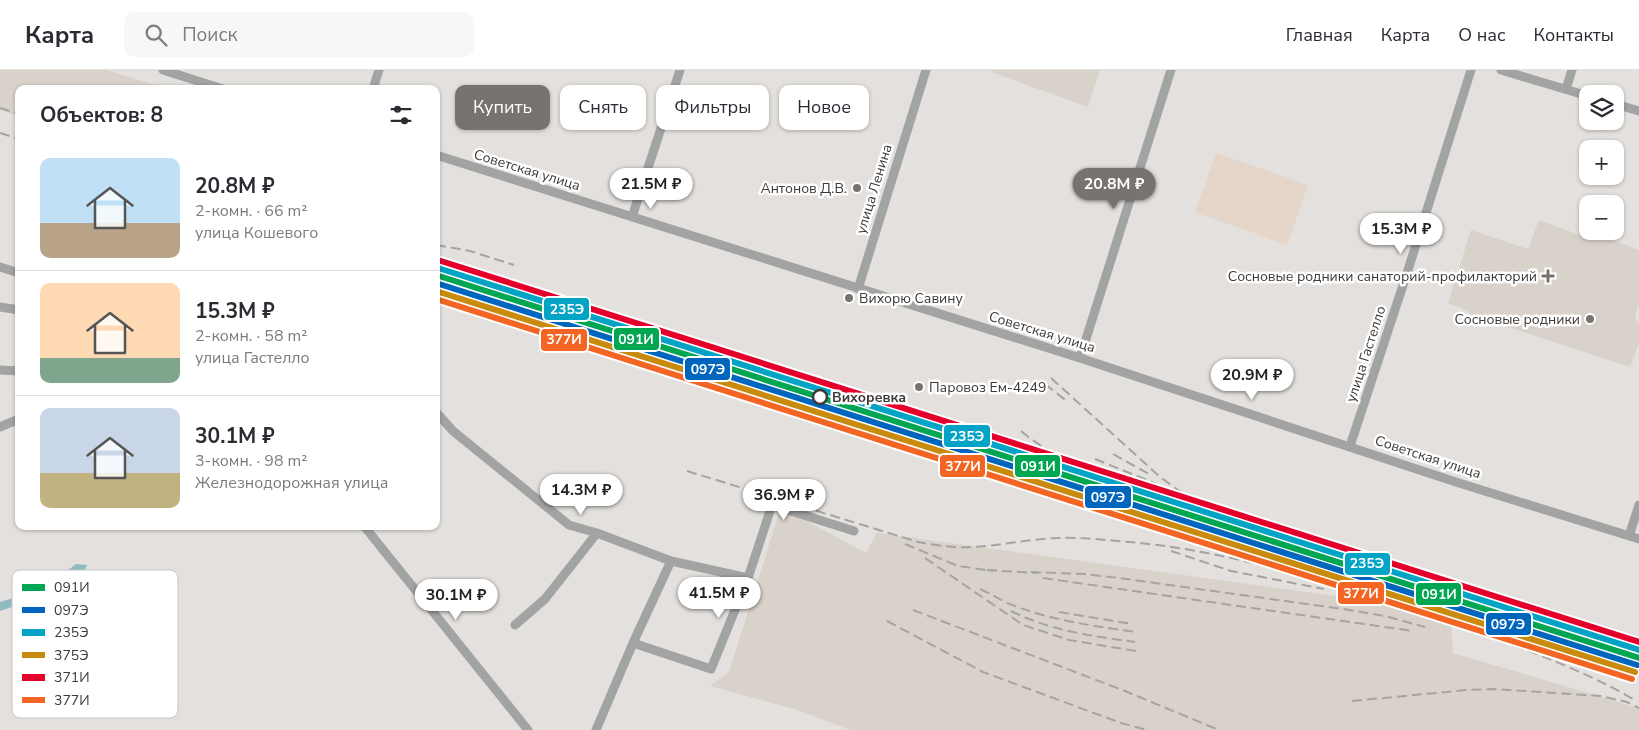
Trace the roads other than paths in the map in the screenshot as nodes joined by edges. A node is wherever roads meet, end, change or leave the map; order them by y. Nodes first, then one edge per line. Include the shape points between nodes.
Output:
1 (163, 70) edge
2 (379, 70) edge
3 (680, 70) edge
4 (926, 70) edge
5 (1171, 70) edge
6 (1471, 70) edge
7 (1501, 70) edge
8 (1572, 70) edge
9 (210, 85) edge
10 (374, 85) edge
11 (1566, 89) junction
12 (1579, 93) edge
13 (1624, 107) edge
14 (1639, 112) edge
15 (440, 157) edge
16 (632, 217) junction
17 (0, 267) edge
18 (15, 272) edge
19 (858, 289) junction
20 (0, 308) edge
21 (15, 310) edge
22 (1080, 358) junction
23 (0, 370) edge
24 (15, 371) edge
25 (440, 416) edge
26 (15, 421) edge
27 (0, 427) edge
28 (1350, 446) junction
29 (1639, 505) edge
30 (367, 530) edge
31 (854, 531) dead end
32 (598, 533) junction
33 (1629, 536) junction
34 (1639, 539) edge
35 (671, 561) junction
36 (748, 578) junction
37 (515, 625) dead end
38 (634, 643) junction
39 (528, 730) edge
40 (596, 730) edge

1 - 9 street
2 - 10 street
3 - 16 street
4 - 19 street, улица Ленина
5 - 22 street
6 - 28 street, улица Гастелло
7 - 11 street
8 - 11 street
11 - 12 street
13 - 14 street
15 - 16 street, Советская улица
16 - 19 street, Советская улица
17 - 18 street
19 - 22 street, Советская улица
20 - 21 street
22 - 28 street, Советская улица
23 - 24 street
25 - 32 street via 453,431 569,525
26 - 27 street
28 - 33 street, Советская улица
29 - 33 street
30 - 39 street
31 - 36 street via 772,505
32 - 35 street
32 - 37 street via 545,599
33 - 34 street, Советская улица
35 - 36 street
35 - 38 street
36 - 38 street via 711,668
38 - 40 street

